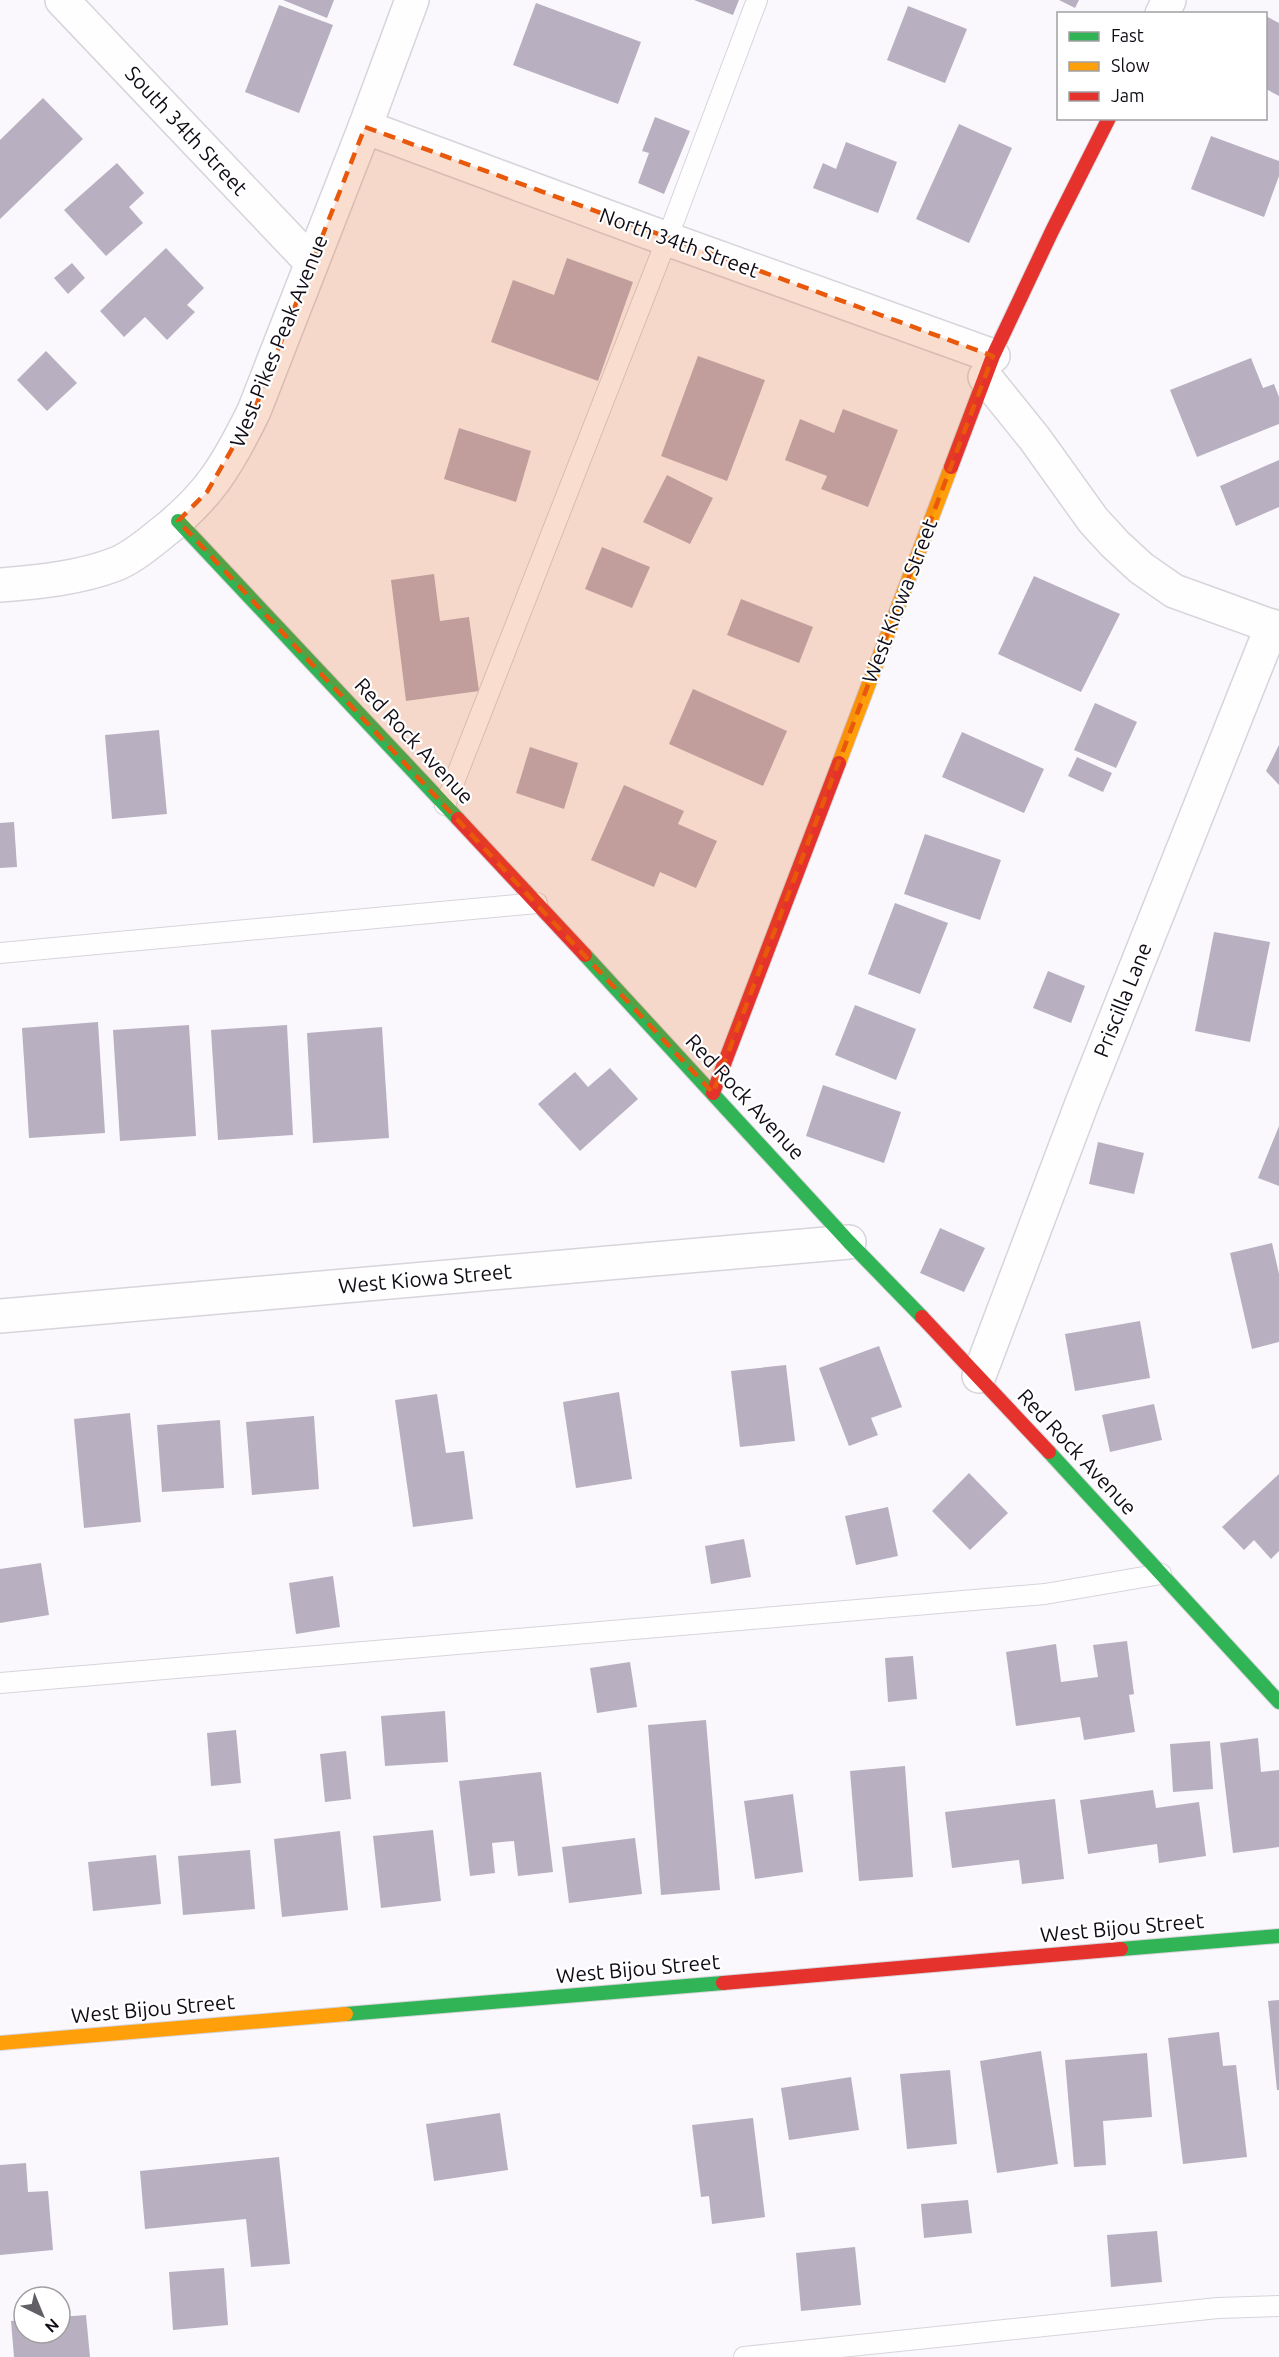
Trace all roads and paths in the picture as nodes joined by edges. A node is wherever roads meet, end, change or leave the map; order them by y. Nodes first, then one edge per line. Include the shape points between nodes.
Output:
1 (62, 0) edge
2 (412, 0) edge
3 (757, 0) edge
4 (1108, 120) edge
5 (365, 127) junction
6 (667, 239) junction
7 (311, 262) junction
8 (989, 367) junction
9 (178, 521) junction
10 (0, 585) edge
11 (1277, 622) edge
12 (445, 805) junction
13 (537, 903) junction
14 (0, 953) edge
15 (713, 1093) junction
16 (849, 1242) junction
17 (0, 1316) edge
18 (979, 1376) junction
19 (1161, 1574) junction
20 (0, 1683) edge
21 (1279, 1702) edge
22 (1279, 1936) edge
23 (0, 2043) edge
24 (1279, 2306) edge
25 (744, 2357) edge

1 - 7 street, South 34th Street
2 - 5 street, West Pikes Peak Avenue
3 - 6 lane
4 - 8 street, West Kiowa Street
5 - 6 street, North 34th Street
5 - 7 street, West Pikes Peak Avenue
6 - 8 street, North 34th Street
6 - 12 lane
7 - 9 street, West Pikes Peak Avenue via 254,411 231,456 207,492
8 - 11 street via 1093,520 1141,568 1174,591
8 - 15 street, West Kiowa Street
9 - 10 street, West Pikes Peak Avenue via 118,563 46,581
9 - 12 street, Red Rock Avenue
11 - 18 street, Priscilla Lane via 1082,1103
12 - 13 street, Red Rock Avenue
13 - 14 lane
13 - 15 street, Red Rock Avenue
15 - 16 street, Red Rock Avenue
16 - 17 street, West Kiowa Street
16 - 18 street, Red Rock Avenue
18 - 19 street, Red Rock Avenue
19 - 20 lane via 1045,1594
19 - 21 street, Red Rock Avenue
22 - 23 street, West Bijou Street
24 - 25 lane via 1218,2308

